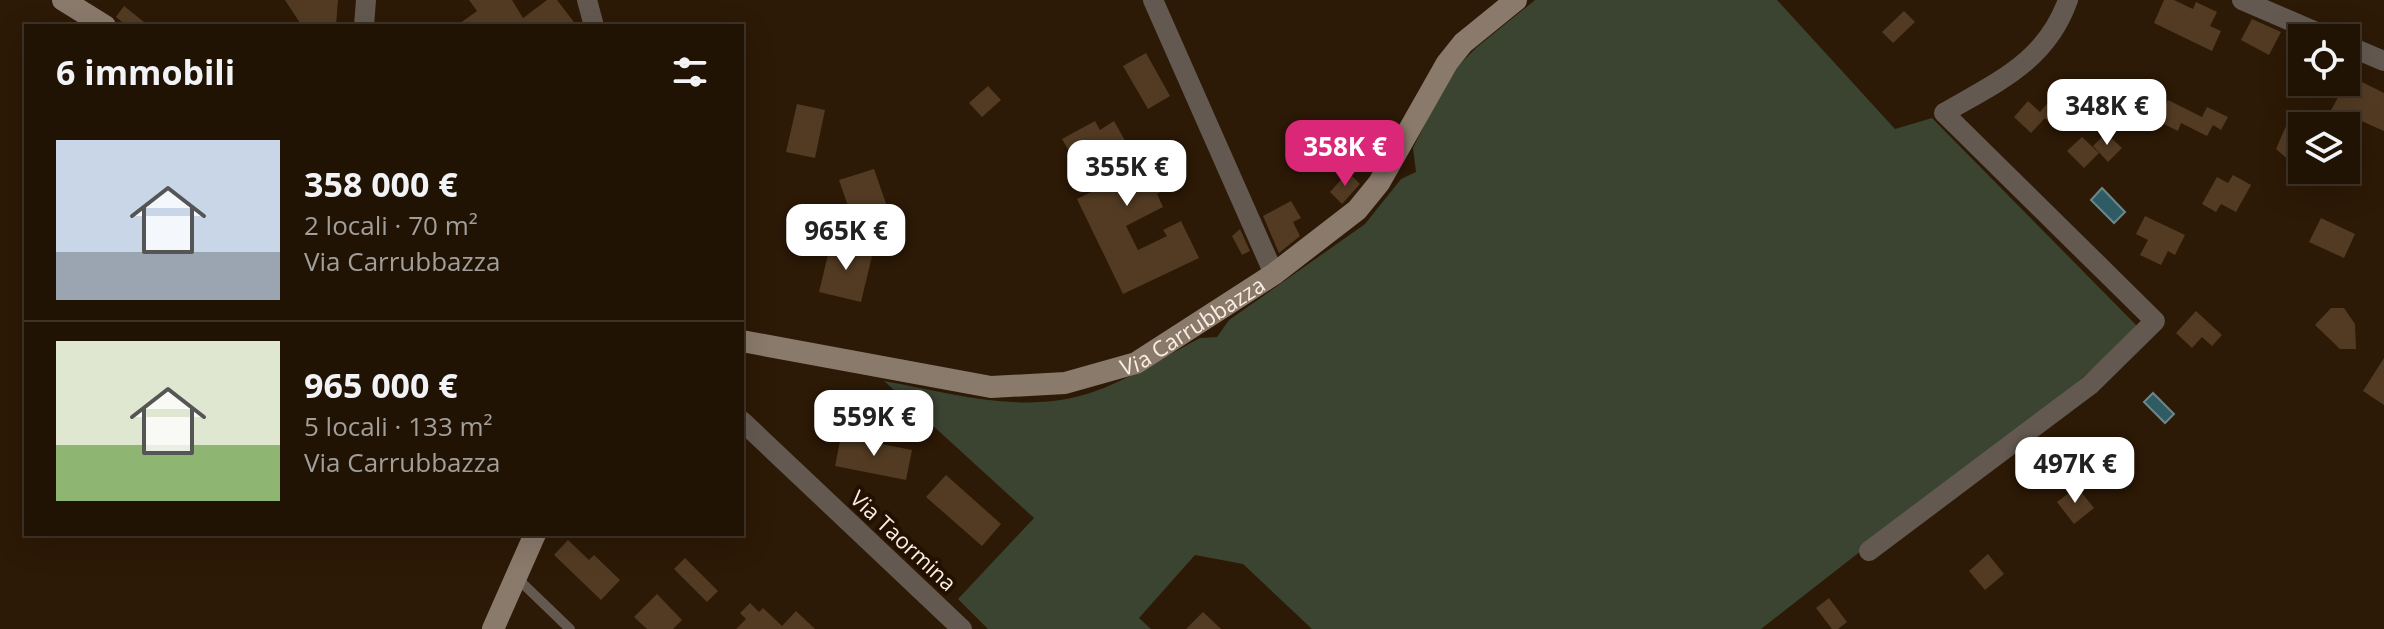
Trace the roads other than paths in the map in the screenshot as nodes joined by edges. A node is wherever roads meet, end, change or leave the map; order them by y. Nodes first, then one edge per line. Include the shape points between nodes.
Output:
1 (63, 0) edge
2 (366, 0) edge
3 (587, 0) edge
4 (1153, 0) edge
5 (1516, 0) edge
6 (2068, 0) edge
7 (2242, 0) edge
8 (102, 24) edge
9 (364, 24) edge
10 (593, 24) edge
11 (2298, 24) edge
12 (2360, 51) edge
13 (2384, 61) edge
14 (1274, 274) junction
15 (744, 341) edge
16 (744, 423) edge
17 (534, 536) edge
18 (1869, 551) dead end
19 (518, 579) junction
20 (493, 629) edge
21 (570, 629) edge
22 (962, 629) edge

1 - 8 main road
2 - 9 street
3 - 10 street
4 - 14 street
5 - 14 main road, Via Carrubbazza via 1447,63 1357,210
6 - 18 street via 2058,29 2029,60 1944,113 2155,321 2090,385
7 - 11 street
12 - 13 street
14 - 15 main road, Via Carrubbazza via 1136,363 1065,383 991,387
16 - 22 street, Via Taormina
17 - 19 main road
19 - 20 main road
19 - 21 lane

